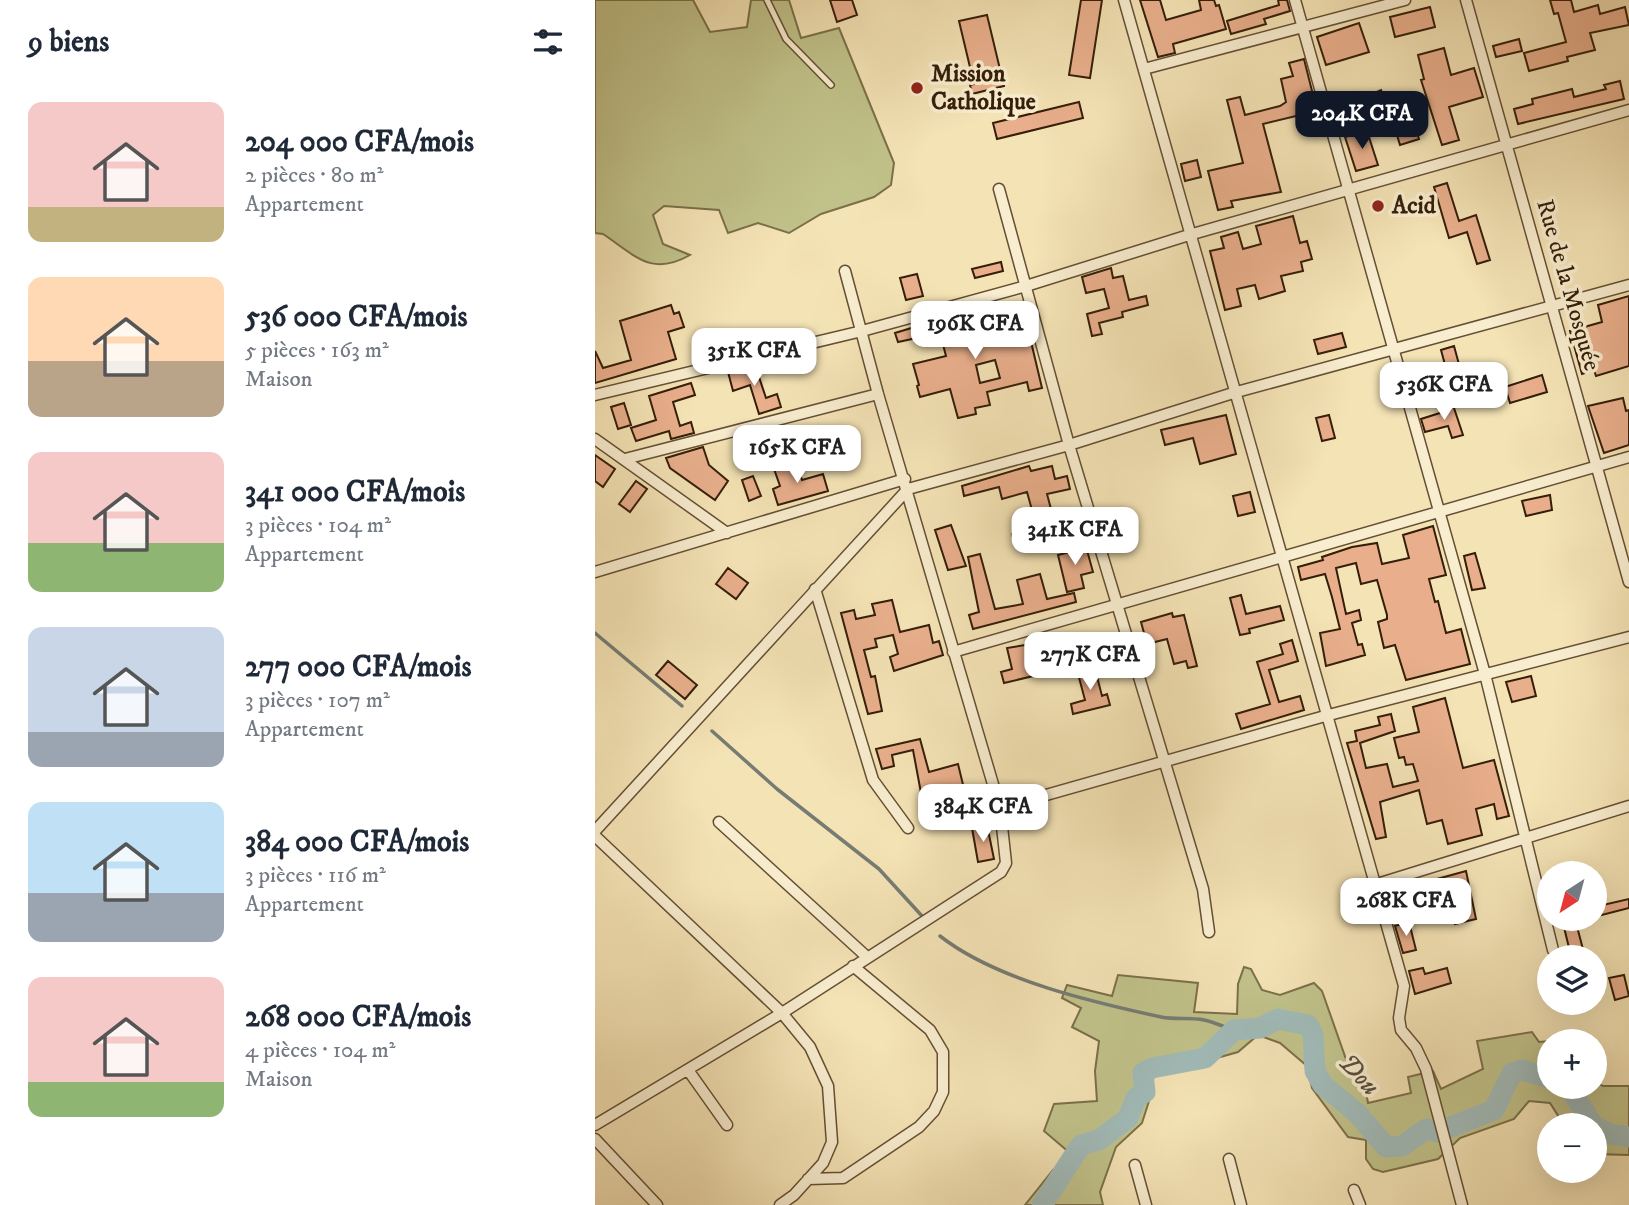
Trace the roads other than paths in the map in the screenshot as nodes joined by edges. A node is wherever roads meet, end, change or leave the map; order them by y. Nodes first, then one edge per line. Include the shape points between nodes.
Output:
1 (767, 0) edge
2 (1124, 0) edge
3 (1295, 0) edge
4 (1405, 0) edge
5 (1466, 0) edge
6 (1301, 25) junction
7 (1143, 69) junction
8 (831, 85) dead end
9 (1629, 110) edge
10 (1506, 145) junction
11 (999, 189) dead end
12 (1348, 189) junction
13 (1189, 234) junction
14 (845, 271) dead end
15 (1629, 285) edge
16 (1025, 286) junction
17 (1552, 307) junction
18 (862, 331) junction
19 (1392, 350) junction
20 (1233, 393) junction
21 (878, 394) junction
22 (595, 396) edge
23 (595, 439) edge
24 (1069, 445) junction
25 (1629, 457) edge
26 (625, 459) junction
27 (1596, 465) junction
28 (906, 484) junction
29 (1436, 510) junction
30 (727, 533) junction
31 (1280, 557) junction
32 (595, 572) edge
33 (1629, 582) edge
34 (815, 589) junction
35 (1119, 604) junction
36 (1629, 636) edge
37 (953, 652) junction
38 (1485, 674) junction
39 (1325, 716) junction
40 (1166, 763) junction
41 (1629, 806) edge
42 (1000, 808) junction
43 (719, 822) dead end
44 (908, 828) dead end
45 (595, 834) edge
46 (1527, 837) junction
47 (1374, 885) junction
48 (1209, 932) dead end
49 (1552, 945) edge
50 (867, 957) junction
51 (853, 966) junction
52 (782, 1013) junction
53 (688, 1070) junction
54 (595, 1125) edge
55 (727, 1125) dead end
56 (595, 1139) edge
57 (1229, 1159) dead end
58 (1135, 1165) dead end
59 (808, 1179) junction
60 (1354, 1190) dead end
61 (657, 1205) edge
62 (780, 1205) edge
63 (1146, 1205) edge
64 (1241, 1205) edge
65 (1360, 1205) edge
66 (1462, 1205) edge

1 - 8 lane via 786,39
2 - 7 street
3 - 6 street
4 - 6 street
5 - 10 street, Rue de la Mosquée
6 - 7 street
6 - 12 street
7 - 13 street
9 - 10 street
10 - 12 street
10 - 17 street, Rue de la Mosquée
11 - 16 street
12 - 13 street
12 - 19 street
13 - 16 street
13 - 20 street
14 - 18 street
15 - 17 street
16 - 18 street
16 - 24 street
17 - 19 street
17 - 27 street, Rue de la Mosquée
18 - 21 street
18 - 22 street
19 - 20 street
19 - 29 street
20 - 24 street
20 - 31 street
21 - 26 street
21 - 28 street
23 - 26 street
24 - 28 street
24 - 35 street
25 - 27 street
26 - 30 street
27 - 29 street
27 - 33 street, Rue de la Mosquée
28 - 30 street
28 - 34 street
28 - 37 street
29 - 31 street
29 - 38 street
30 - 32 street
31 - 35 street
31 - 39 street
34 - 44 street via 873,780
34 - 45 street
35 - 37 street
35 - 40 street
36 - 38 street
37 - 42 street
38 - 39 street
38 - 46 street
39 - 40 street
39 - 47 street
40 - 42 street
40 - 48 street via 1203,889
41 - 46 street
42 - 50 street via 1006,863 1002,872
43 - 50 street
45 - 52 street
46 - 47 street
46 - 49 street
47 - 66 street via 1404,986 1401,1030 1426,1069
50 - 51 street
51 - 52 street
51 - 59 street via 930,1030 943,1052 943,1092 919,1127 843,1178
52 - 53 street
52 - 59 street via 810,1047 828,1086 832,1142 823,1163
53 - 54 street
53 - 55 street
56 - 61 street
57 - 64 street
58 - 63 street
59 - 62 street
60 - 65 street

